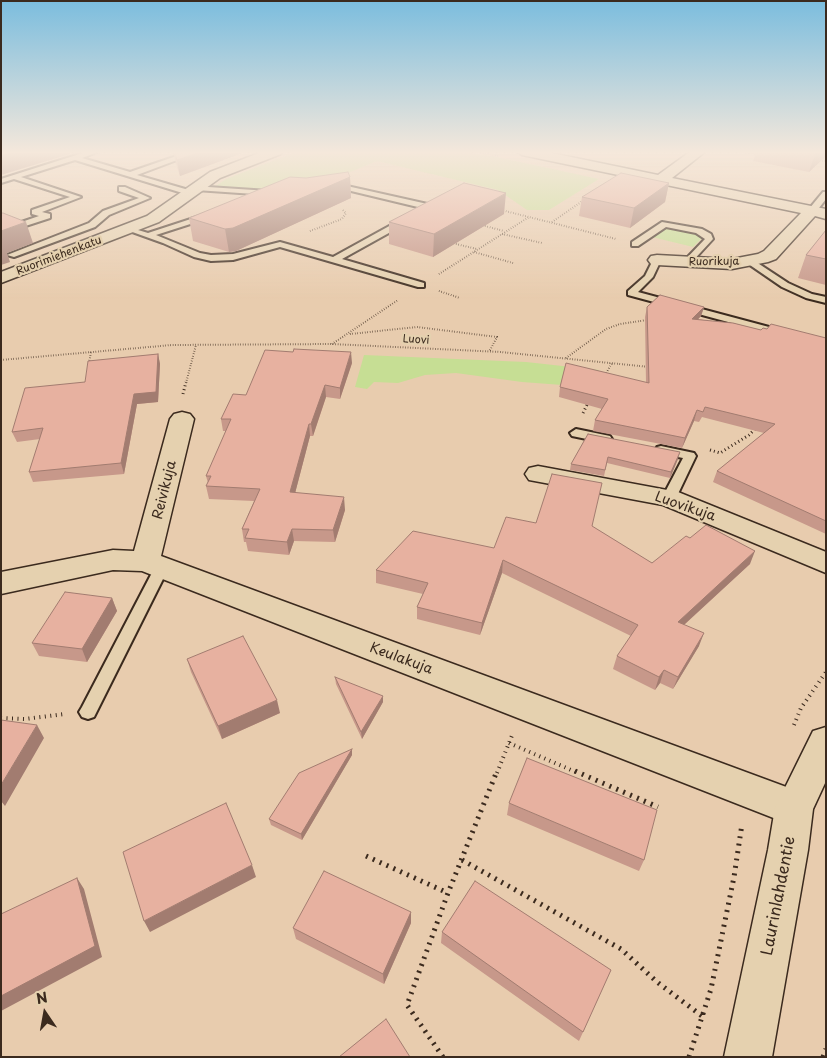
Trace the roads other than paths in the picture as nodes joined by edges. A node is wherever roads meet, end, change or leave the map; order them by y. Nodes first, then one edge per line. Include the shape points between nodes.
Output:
1 (68, 200) edge
2 (140, 200) edge
3 (178, 200) edge
4 (400, 200) edge
5 (763, 200) edge
6 (218, 211) edge
7 (819, 212) edge
8 (128, 229) junction
9 (1, 232) edge
10 (148, 235) junction
11 (635, 244) road end
12 (1, 252) edge
13 (11, 256) junction
14 (334, 260) junction
15 (657, 260) joint
16 (750, 261) junction
17 (686, 263) junction
18 (36, 265) junction
19 (1, 278) edge
20 (421, 285) road end
21 (826, 300) edge
22 (790, 335) edge
23 (182, 419) road end
24 (576, 433) dead end
25 (622, 442) edge
26 (649, 448) edge
27 (538, 474) dead end
28 (669, 498) junction
29 (826, 562) edge
30 (154, 564) junction
31 (1, 583) edge
32 (88, 712) road end
33 (808, 737) edge
34 (794, 808) junction
35 (748, 1057) edge

1 - 9 lane via 35,212 47,216
2 - 13 lane via 106,213 92,225
3 - 8 street, Ruorimiehenkatu via 153,218
4 - 14 lane via 429,207
5 - 7 street
6 - 10 lane
7 - 16 street, Ruorikuja via 770,255
8 - 10 lane
8 - 18 street, Ruorimiehenkatu
10 - 14 lane via 211,258 232,257 280,244
11 - 17 lane via 665,224 708,236
12 - 13 lane
13 - 18 lane
14 - 20 lane
15 - 17 street, Ruorikuja
15 - 22 lane via 649,277 631,293
16 - 17 street, Ruorikuja
16 - 21 lane via 785,284
18 - 19 street, Ruorimiehenkatu
23 - 30 street, Reivikuja
24 - 25 lane
26 - 28 lane via 690,456
27 - 28 street, Luovikuja
28 - 29 street, Luovikuja
30 - 31 street, Keulakuja via 113,560
30 - 32 lane
30 - 34 street, Keulakuja
33 - 34 street, Laurinlahdentie
34 - 35 street, Laurinlahdentie

